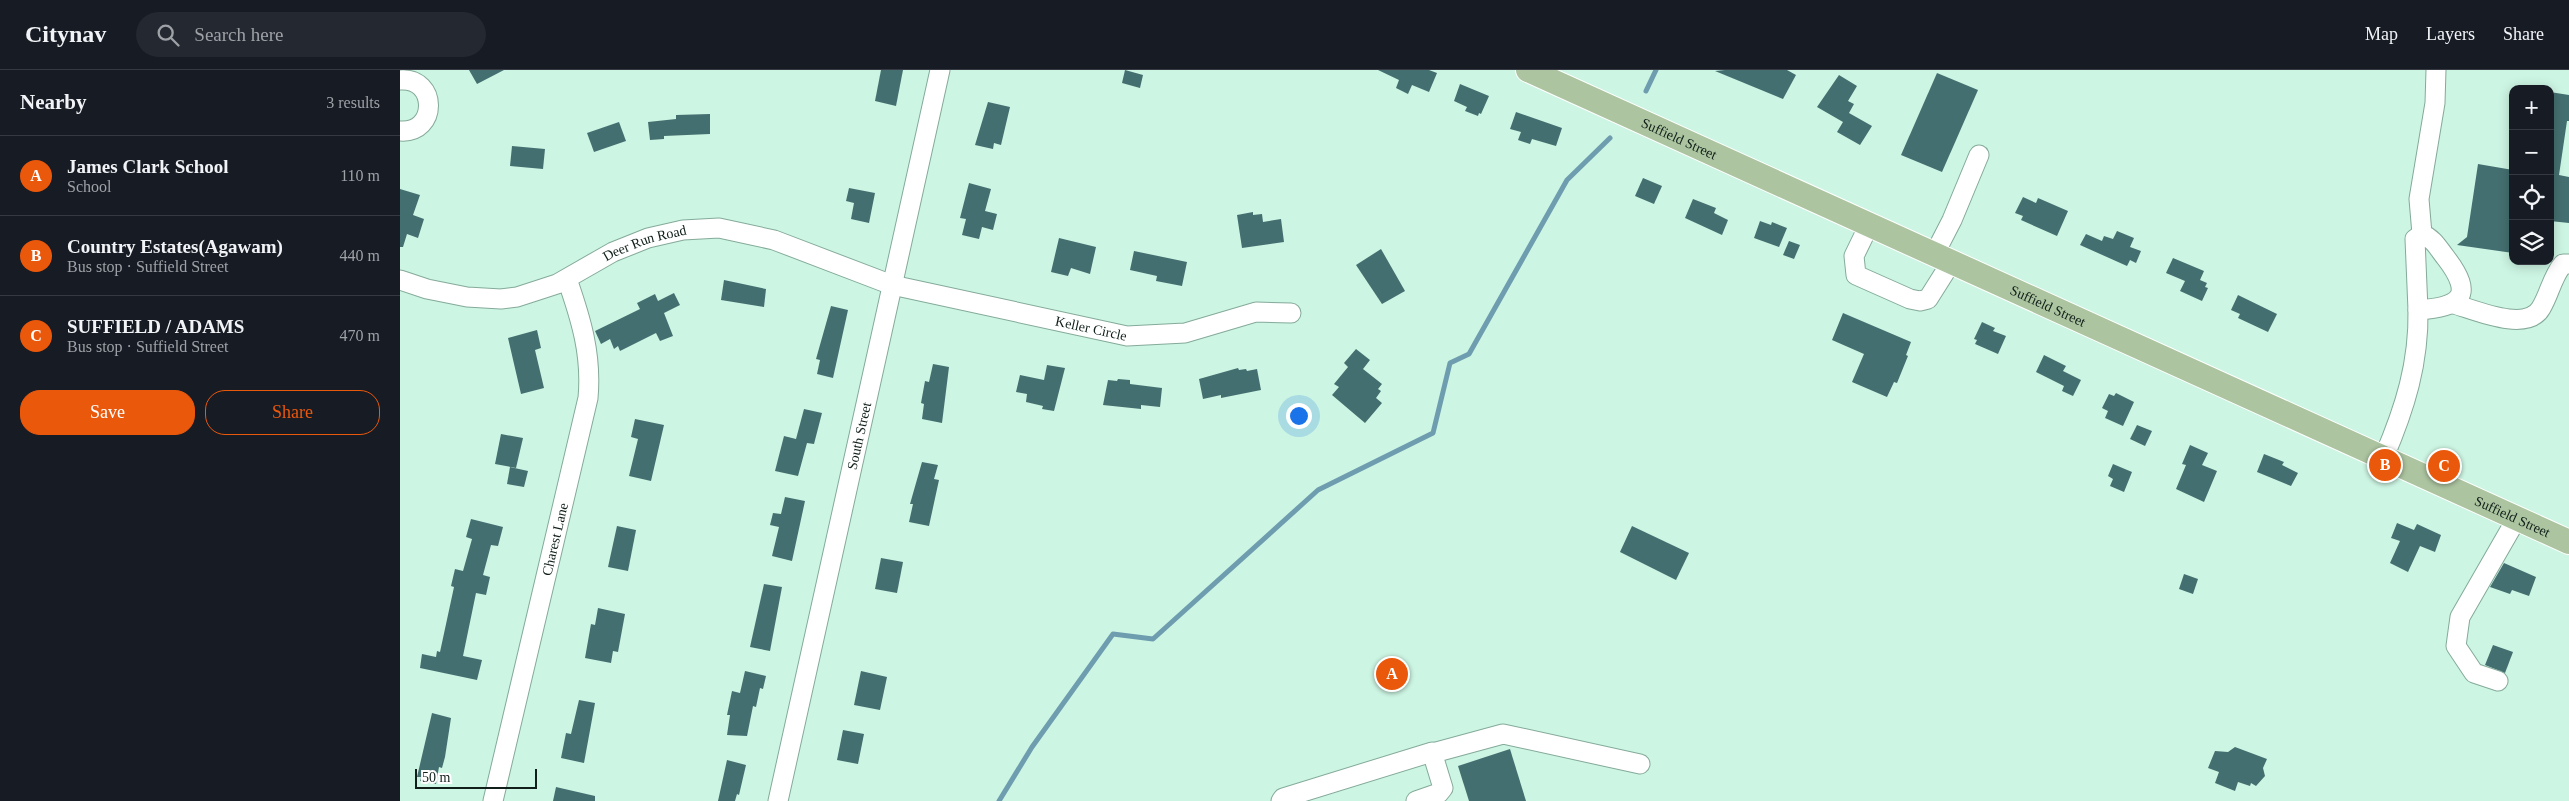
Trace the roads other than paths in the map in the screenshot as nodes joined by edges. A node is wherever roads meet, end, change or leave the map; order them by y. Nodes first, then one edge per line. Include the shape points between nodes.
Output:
1 (940, 70) edge
2 (1528, 70) edge
3 (2436, 70) edge
4 (400, 80) edge
5 (400, 130) edge
6 (1979, 155) dead end
7 (1870, 223) junction
8 (2422, 234) junction
9 (1944, 257) junction
10 (2569, 264) edge
11 (567, 279) junction
12 (400, 280) edge
13 (892, 284) junction
14 (2454, 304) junction
15 (2418, 310) junction
16 (1291, 313) dead end
17 (2384, 457) junction
18 (2517, 518) junction
19 (2569, 542) edge
20 (2498, 681) dead end
21 (1434, 754) junction
22 (1640, 764) dead end
23 (493, 801) edge
24 (778, 801) edge
25 (1281, 801) edge
26 (1416, 801) edge

1 - 13 street, South Street
2 - 7 main road, Suffield Street
3 - 8 street via 2435,104 2419,199
4 - 5 street via 419,84 430,103 421,124 410,130
6 - 9 street via 1952,220
7 - 9 main road, Suffield Street
7 - 9 street via 1854,256 1856,275 1920,301 1928,299
8 - 14 street via 2431,238 2458,273 2462,282 2460,295
8 - 15 street via 2415,239
9 - 17 main road, Suffield Street
10 - 14 street via 2563,264 2554,274 2540,311 2525,321
11 - 12 street, Deer Run Road via 545,290 501,299 451,294
11 - 13 street, Deer Run Road via 613,252 648,238 683,230 719,228 774,240
11 - 23 street, Charest Lane via 589,357 588,398
13 - 16 street, Keller Circle via 1127,336 1185,333 1256,312
13 - 24 street, South Street
14 - 15 street
15 - 17 street via 2414,373
17 - 18 main road, Suffield Street
18 - 19 main road, Suffield Street
18 - 20 street via 2460,617 2456,646 2474,673
21 - 22 street via 1503,734
21 - 25 street via 1429,751
21 - 26 street via 1442,791

